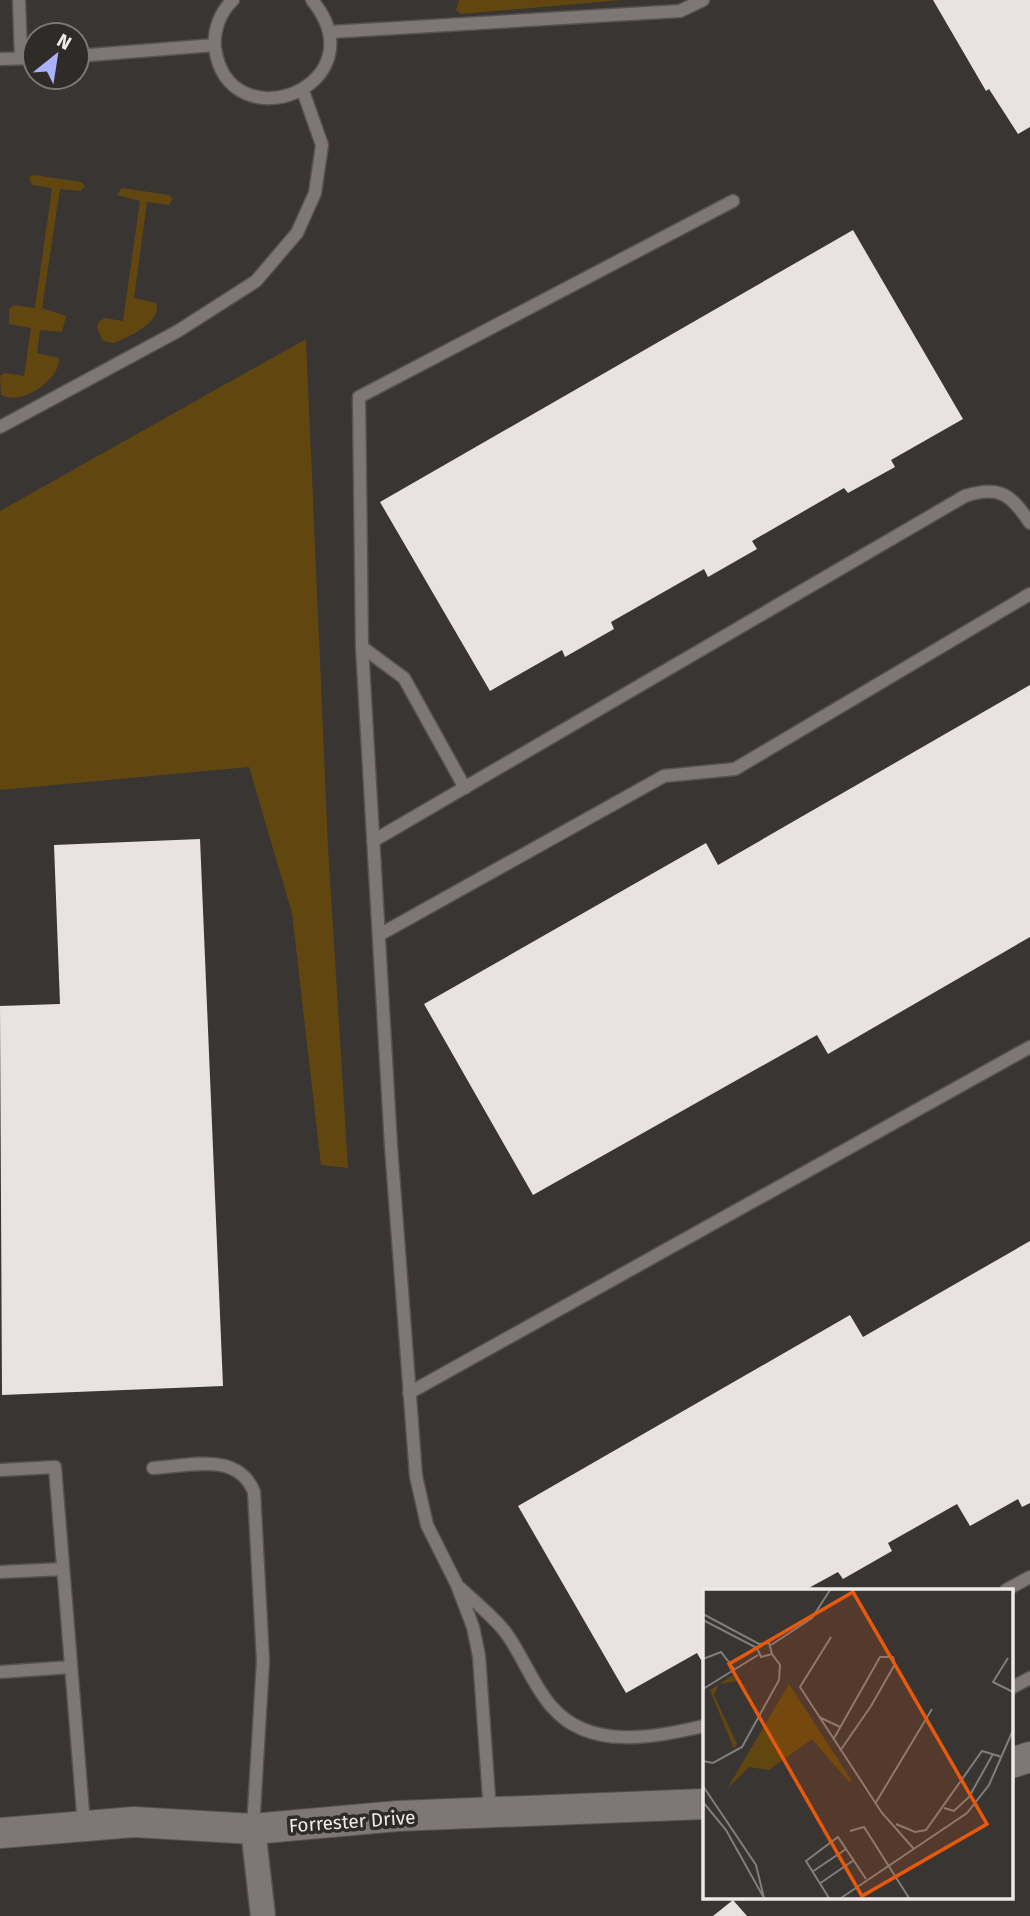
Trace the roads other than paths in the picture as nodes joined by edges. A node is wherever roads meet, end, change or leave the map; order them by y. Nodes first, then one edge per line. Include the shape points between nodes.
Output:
1 (19, 0) edge
2 (312, 0) edge
3 (703, 0) edge
4 (230, 1) edge
5 (330, 32) junction
6 (215, 45) junction
7 (91, 55) edge
8 (21, 58) joint
9 (0, 59) edge
10 (303, 91) junction
11 (733, 201) dead end
12 (0, 427) edge
13 (1030, 523) edge
14 (1030, 594) edge
15 (362, 647) junction
16 (464, 788) junction
17 (373, 841) junction
18 (379, 935) junction
19 (1030, 1047) edge
20 (409, 1393) junction
21 (153, 1468) dead end
22 (0, 1470) edge
23 (63, 1569) junction
24 (0, 1573) edge
25 (1030, 1577) edge
26 (457, 1585) junction
27 (1009, 1589) edge
28 (71, 1667) junction
29 (0, 1672) edge
30 (1030, 1678) edge
31 (1012, 1687) edge
32 (703, 1726) edge
33 (1030, 1757) edge
34 (1012, 1763) edge
35 (703, 1804) edge
36 (490, 1813) junction
37 (84, 1825) junction
38 (253, 1829) junction
39 (0, 1833) edge
40 (263, 1916) edge

1 - 8 lane
2 - 5 lane
3 - 5 lane via 680,11
4 - 6 lane via 218,23
5 - 10 lane via 326,64
6 - 7 lane
6 - 10 lane via 224,73 246,93 274,100
8 - 9 lane
10 - 12 lane via 322,145 315,193 297,233 256,281 178,331
11 - 15 lane via 359,397
13 - 16 lane via 1016,502 1001,493 984,490 965,496
14 - 18 lane via 735,769 664,776
15 - 16 lane via 404,678
15 - 17 lane
16 - 17 lane
17 - 18 lane
18 - 20 lane
19 - 20 lane
20 - 26 lane via 416,1476 427,1525
21 - 38 lane via 227,1464 248,1477 254,1492 262,1661
22 - 23 lane via 55,1466
23 - 24 lane
23 - 28 lane
25 - 27 lane
26 - 32 lane via 505,1631 552,1708 573,1724 598,1735 628,1738
26 - 36 lane via 479,1656
28 - 29 lane
28 - 37 lane
30 - 31 lane
33 - 34 street
35 - 36 street, Forrester Drive
36 - 38 street, Forrester Drive
37 - 38 street, Forrester Drive via 134,1822
37 - 39 street, Forrester Drive
38 - 40 street

